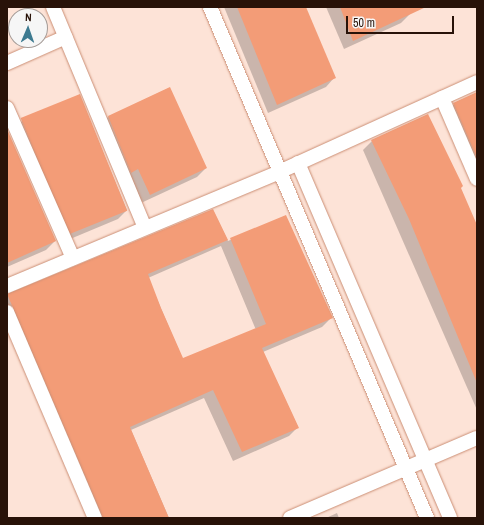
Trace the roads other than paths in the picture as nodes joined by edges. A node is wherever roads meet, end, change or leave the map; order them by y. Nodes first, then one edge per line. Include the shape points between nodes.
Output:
1 (54, 7) edge
2 (210, 7) edge
3 (66, 37) junction
4 (7, 63) edge
5 (477, 82) edge
6 (442, 98) junction
7 (7, 108) edge
8 (298, 163) junction
9 (279, 172) junction
10 (477, 178) edge
11 (145, 228) junction
12 (73, 258) junction
13 (7, 286) edge
14 (7, 312) edge
15 (477, 438) edge
16 (424, 460) junction
17 (404, 468) junction
18 (95, 518) edge
19 (290, 518) edge
20 (427, 518) edge
21 (450, 518) edge

1 - 3 street
2 - 9 street
3 - 4 street
3 - 11 street
5 - 6 street
6 - 8 street
6 - 10 street
7 - 12 street
8 - 9 street
8 - 16 street
9 - 11 street
9 - 17 street
11 - 12 street
12 - 13 street
14 - 18 street
15 - 16 street
16 - 17 street
16 - 21 street
17 - 19 street
17 - 20 street

